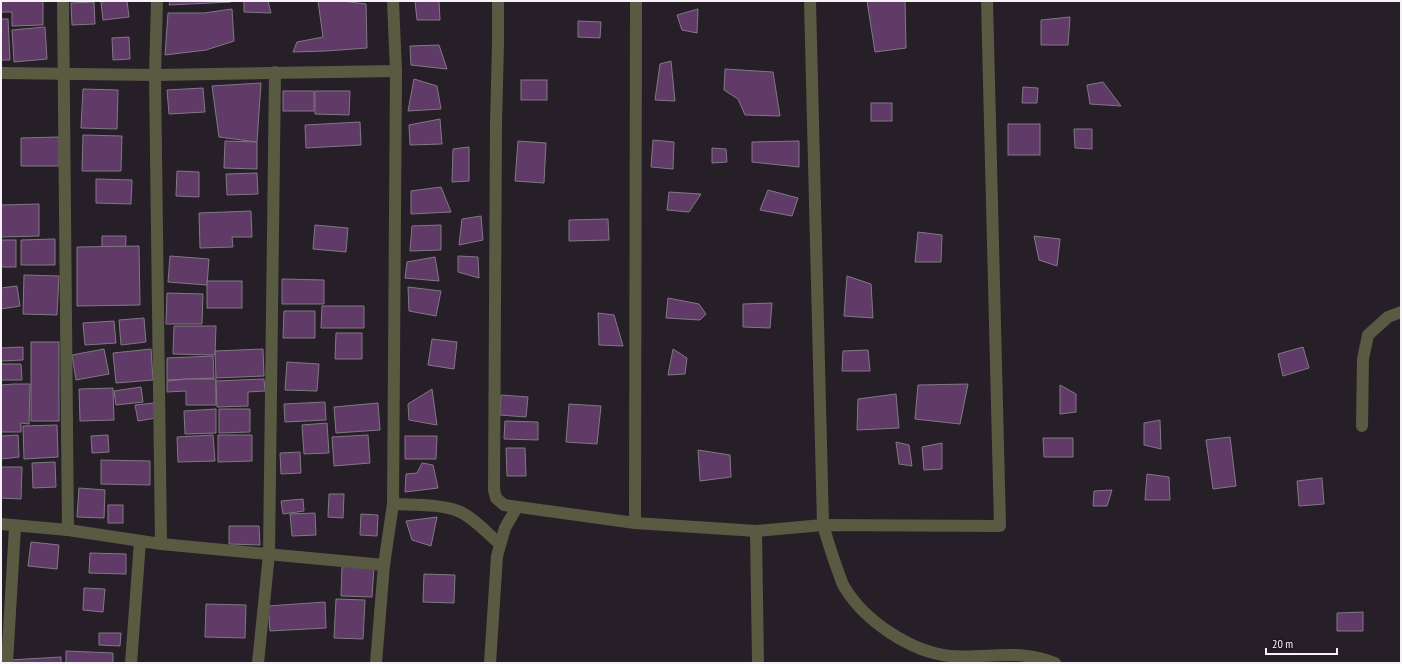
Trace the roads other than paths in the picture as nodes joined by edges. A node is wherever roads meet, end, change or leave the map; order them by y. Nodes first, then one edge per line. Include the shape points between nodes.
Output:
1 (63, 1) edge
2 (157, 1) edge
3 (393, 1) edge
4 (498, 1) edge
5 (636, 1) edge
6 (810, 1) edge
7 (987, 1) edge
8 (396, 71) junction
9 (275, 72) junction
10 (1, 73) edge
11 (64, 74) junction
12 (155, 75) junction
13 (1401, 312) edge
14 (1362, 426) dead end
15 (393, 504) junction
16 (517, 507) junction
17 (636, 523) junction
18 (1, 524) edge
19 (823, 525) junction
20 (15, 527) junction
21 (68, 530) junction
22 (756, 531) junction
23 (140, 542) junction
24 (161, 544) junction
25 (500, 544) junction
26 (269, 554) junction
27 (384, 565) junction
28 (6, 663) edge
29 (131, 663) edge
30 (258, 663) edge
31 (376, 663) edge
32 (490, 663) edge
33 (758, 663) edge
34 (1055, 663) edge

1 - 11 street
2 - 12 street
3 - 8 street
4 - 16 street via 494,490 499,502
5 - 17 street
6 - 19 street
7 - 19 street via 1000,526
8 - 9 street
8 - 15 street
9 - 12 street
9 - 26 street
10 - 11 street
11 - 12 street
11 - 21 street
12 - 24 street
13 - 14 street via 1388,317 1368,336 1363,359
15 - 25 street via 445,507 459,511
15 - 27 street
16 - 17 street
16 - 25 street via 505,528
17 - 22 street
18 - 20 street
19 - 22 street
19 - 34 street via 844,588 864,613 902,641 933,653 950,656 1021,654
20 - 21 street
20 - 28 street
21 - 23 street
22 - 33 street
23 - 24 street
23 - 29 street
24 - 26 street
25 - 32 street
26 - 27 street
26 - 30 street
27 - 31 street

